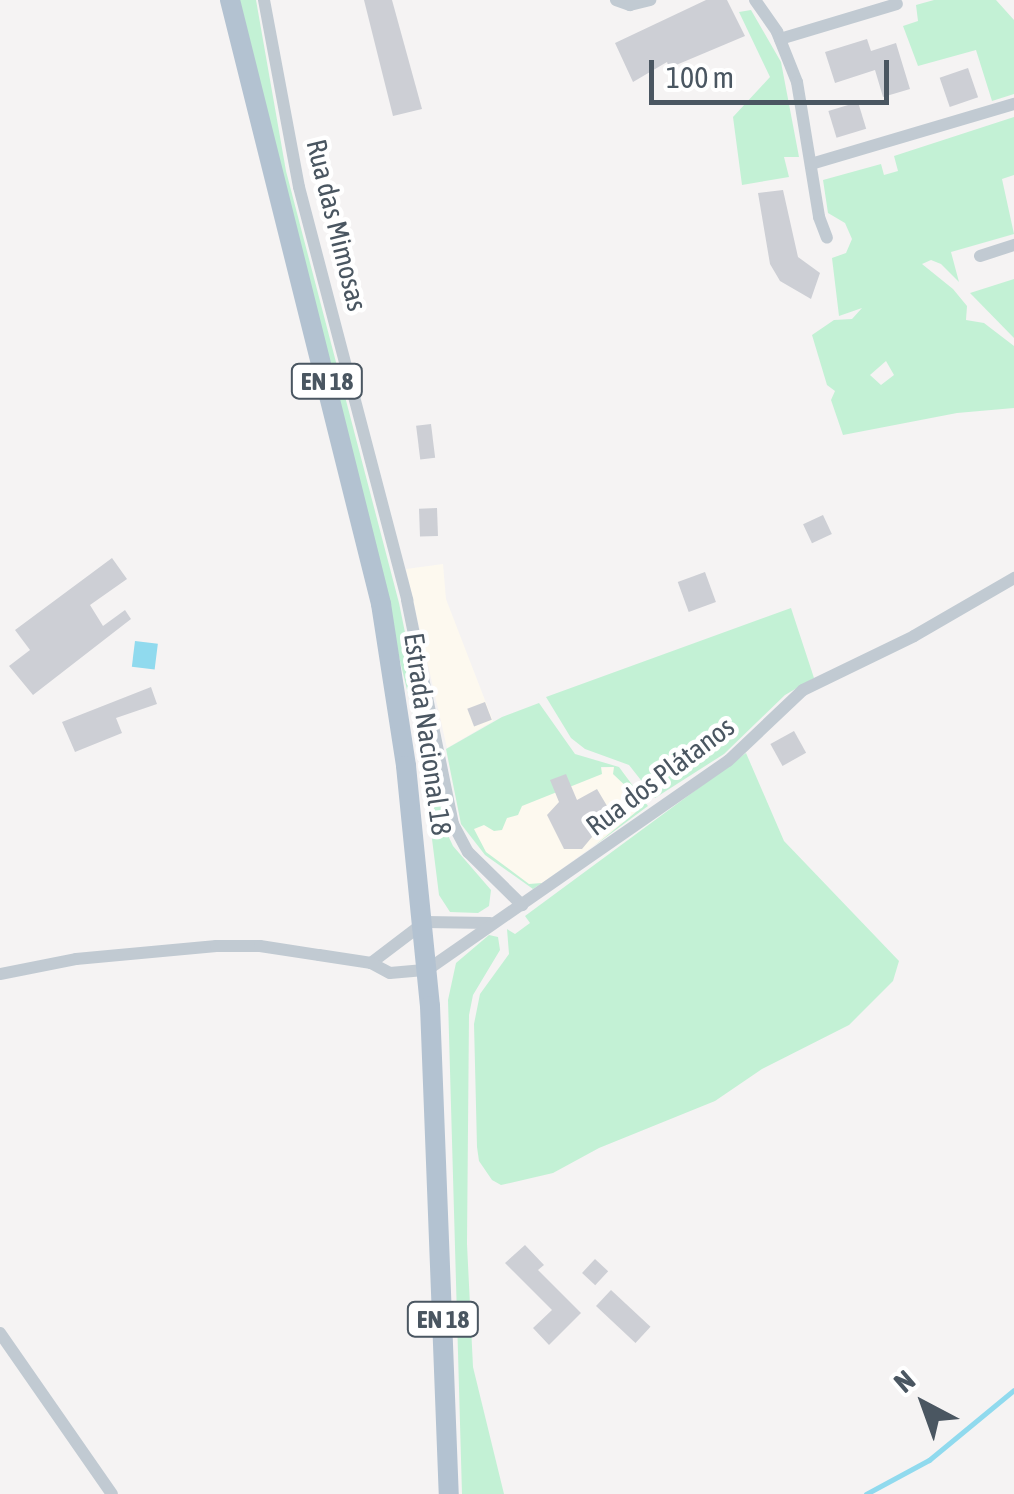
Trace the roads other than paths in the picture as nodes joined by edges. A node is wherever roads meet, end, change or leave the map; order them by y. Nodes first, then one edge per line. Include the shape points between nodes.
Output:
1 (230, 0) edge
2 (264, 0) edge
3 (616, 0) edge
4 (650, 0) edge
5 (756, 0) edge
6 (897, 4) dead end
7 (780, 39) junction
8 (1014, 104) edge
9 (811, 164) junction
10 (827, 238) dead end
11 (1014, 245) edge
12 (980, 256) dead end
13 (1014, 578) edge
14 (522, 905) junction
15 (425, 922) junction
16 (490, 924) junction
17 (371, 962) junction
18 (427, 970) junction
19 (0, 974) edge
20 (0, 1333) edge
21 (112, 1494) edge
22 (448, 1494) edge

1 - 15 main road, Estrada Nacional 18 / EN 18 via 381,604
2 - 14 street, Rua das Mimosas via 296,172 406,600 453,824 468,852
3 - 4 street
5 - 7 street
6 - 7 street
7 - 9 street via 796,82
8 - 9 street
9 - 10 street
11 - 12 street
13 - 14 street, Rua dos Plátanos via 794,697 728,760
14 - 16 street, Rua dos Plátanos
15 - 16 street
15 - 17 street
15 - 18 main road, Estrada Nacional 18 / EN 18
16 - 18 street, Rua dos Plátanos
17 - 18 street via 390,973
17 - 19 street via 216,946 76,959
18 - 22 main road, Estrada Nacional 18 / EN 18
20 - 21 street

